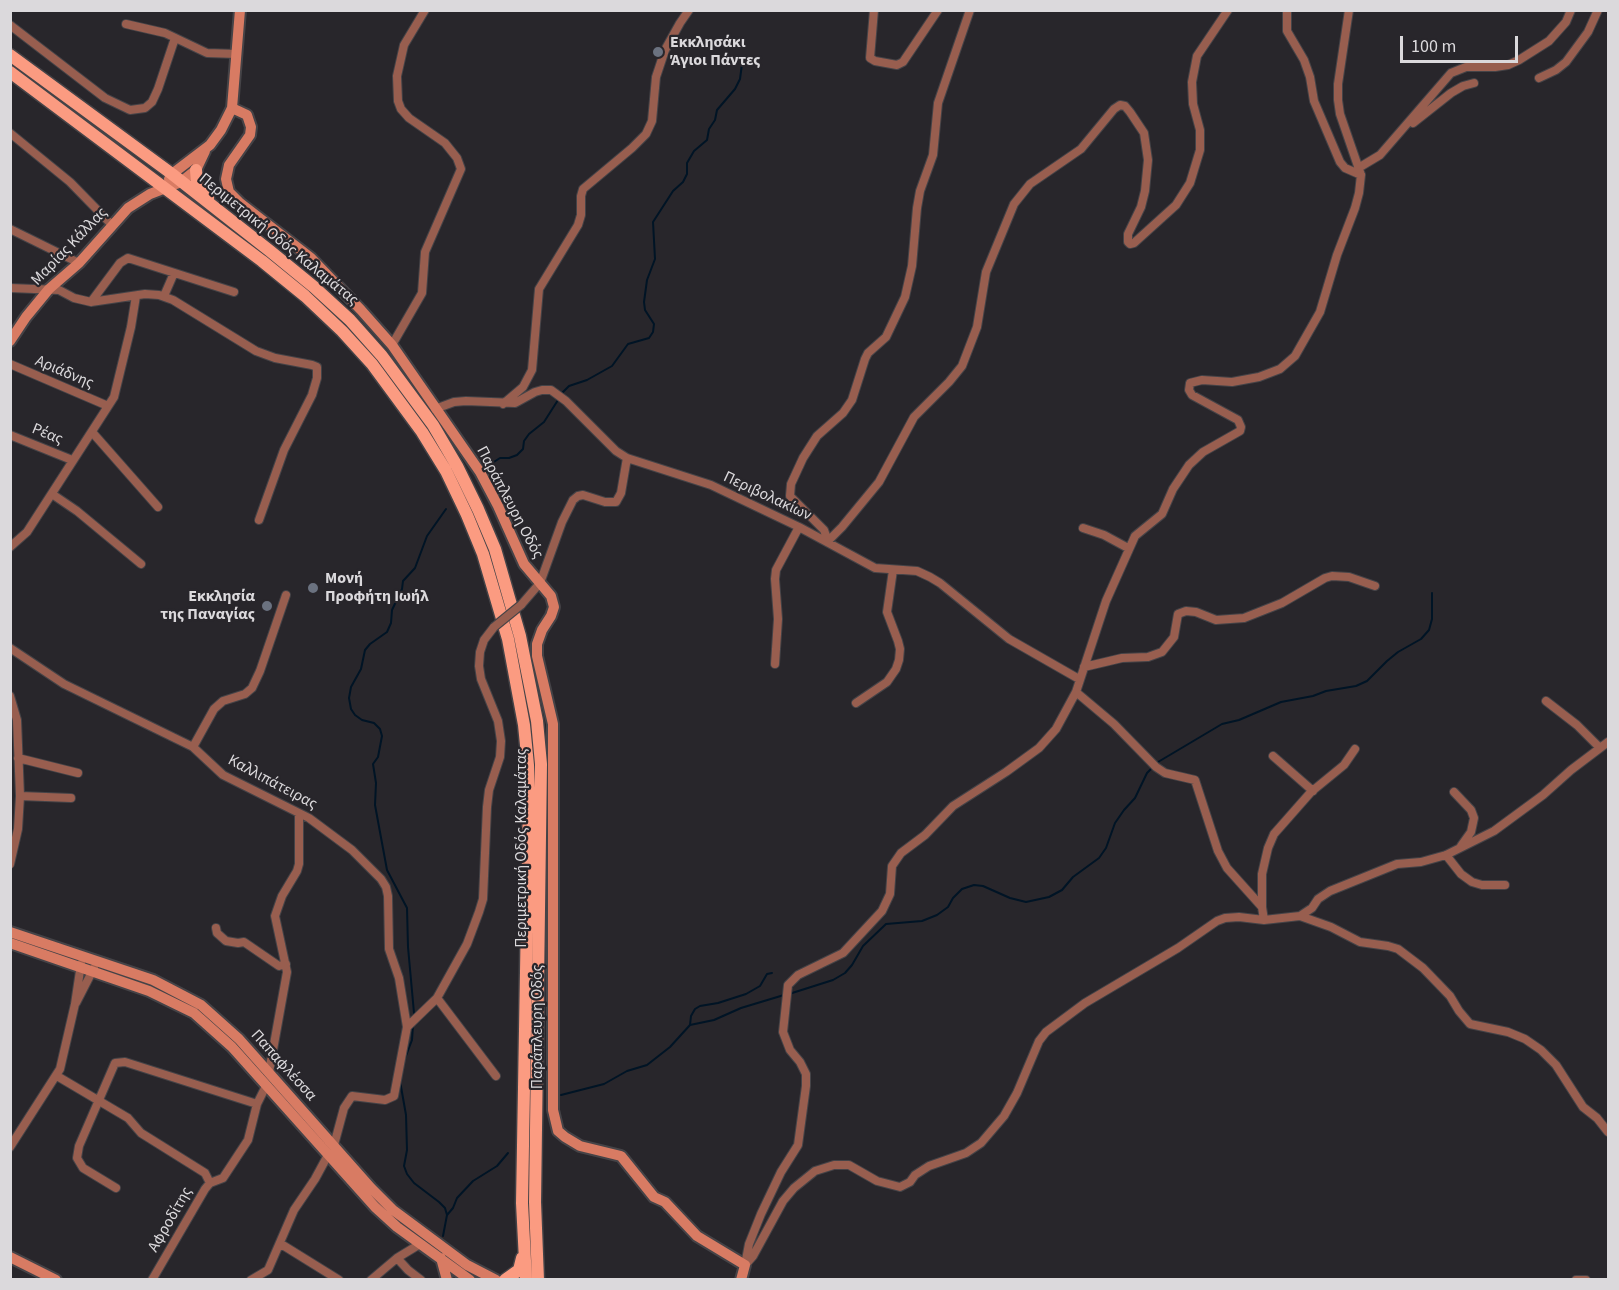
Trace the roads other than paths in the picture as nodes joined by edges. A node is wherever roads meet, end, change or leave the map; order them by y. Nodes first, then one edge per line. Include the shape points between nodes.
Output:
1 (240, 10) edge
2 (425, 10) edge
3 (689, 10) edge
4 (874, 10) edge
5 (938, 10) edge
6 (970, 10) edge
7 (1228, 10) edge
8 (1287, 10) edge
9 (1349, 10) edge
10 (1571, 10) edge
11 (1598, 10) edge
12 (126, 24) dead end
13 (10, 25) edge
14 (175, 38) junction
15 (237, 54) junction
16 (10, 55) edge
17 (10, 72) edge
18 (1539, 78) dead end
19 (1474, 83) dead end
20 (232, 108) junction
21 (1408, 124) junction
22 (10, 133) edge
23 (205, 151) junction
24 (196, 170) junction
25 (1360, 171) junction
26 (176, 178) junction
27 (163, 188) junction
28 (225, 217) junction
29 (112, 225) junction
30 (10, 229) edge
31 (79, 263) junction
32 (174, 273) junction
33 (10, 288) edge
34 (49, 289) junction
35 (234, 292) dead end
36 (136, 296) junction
37 (164, 296) junction
38 (91, 302) junction
39 (10, 341) edge
40 (392, 345) junction
41 (10, 364) edge
42 (503, 404) junction
43 (108, 406) junction
44 (435, 409) junction
45 (92, 432) junction
46 (10, 435) edge
47 (627, 459) junction
48 (72, 460) junction
49 (52, 494) junction
50 (158, 507) dead end
51 (259, 520) dead end
52 (799, 527) junction
53 (1083, 528) dead end
54 (828, 541) junction
55 (10, 547) edge
56 (1128, 548) junction
57 (141, 564) dead end
58 (893, 570) junction
59 (540, 583) junction
60 (1375, 586) dead end
61 (286, 595) dead end
62 (10, 648) edge
63 (775, 664) dead end
64 (1084, 667) junction
65 (1079, 679) junction
66 (1076, 692) junction
67 (10, 696) edge
68 (1545, 701) dead end
69 (856, 703) dead end
70 (1608, 742) edge
71 (193, 747) junction
72 (1600, 748) junction
73 (1355, 749) dead end
74 (1273, 756) dead end
75 (18, 758) junction
76 (78, 772) dead end
77 (1313, 790) junction
78 (1454, 792) dead end
79 (20, 796) junction
80 (71, 798) dead end
81 (299, 814) junction
82 (1460, 847) junction
83 (1446, 855) junction
84 (10, 864) edge
85 (1505, 885) dead end
86 (1262, 907) junction
87 (1300, 916) junction
88 (1264, 920) junction
89 (216, 928) dead end
90 (10, 932) edge
91 (10, 943) edge
92 (81, 962) junction
93 (286, 964) junction
94 (94, 966) junction
95 (436, 998) junction
96 (75, 1004) junction
97 (407, 1027) junction
98 (269, 1072) junction
99 (57, 1076) junction
100 (496, 1076) dead end
101 (266, 1086) junction
102 (99, 1102) junction
103 (258, 1104) junction
104 (1608, 1132) edge
105 (10, 1148) edge
106 (331, 1150) junction
107 (210, 1183) junction
108 (116, 1188) dead end
109 (281, 1244) junction
110 (420, 1244) junction
111 (523, 1248) junction
112 (10, 1257) edge
113 (397, 1258) junction
114 (441, 1258) junction
115 (745, 1265) junction
116 (467, 1275) edge
117 (56, 1280) edge
118 (152, 1280) edge
119 (251, 1280) edge
120 (339, 1280) edge
121 (371, 1280) edge
122 (421, 1280) edge
123 (447, 1280) edge
124 (496, 1280) edge
125 (505, 1280) edge
126 (526, 1280) edge
127 (538, 1280) edge
128 (741, 1280) edge
129 (1576, 1280) edge
130 (1586, 1280) edge

1 - 15 street
2 - 40 street via 404,45 397,76 398,100 409,118 445,143 462,169 425,252 422,293
3 - 42 street via 665,50 656,77 652,121 645,134 583,189 578,225 539,289 532,370 523,387
4 - 5 street via 870,58 900,65
6 - 54 street via 938,103 933,155 920,191 905,297 886,337 868,353 852,400 817,436 791,484 790,496 824,530
7 - 54 street via 1197,56 1192,82 1200,150 1190,183 1176,204 1134,243 1128,242 1145,191 1148,160 1144,133 1125,106 1120,105 1081,149 1030,184 1014,204 986,272 977,327 962,366 914,417 879,482
8 - 25 street via 1287,31 1304,60 1314,101 1340,162 1345,168
9 - 25 street via 1338,100
10 - 21 street via 1549,41 1519,60 1495,67 1457,69
11 - 18 street via 1588,32 1566,62
12 - 14 street
13 - 14 street via 105,98 130,110 145,108 152,102
14 - 15 street via 207,53
15 - 20 street
16 - 26 main road, Περιμετρική Οδός Καλαμάτας
17 - 27 main road, Περιμετρική Οδός Καλαμάτας
19 - 21 street via 1451,93
20 - 23 street
20 - 40 street, Παράπλευρη Οδός via 247,115 251,127 250,135 227,170 232,196 311,258
21 - 25 street
22 - 29 street via 70,182
23 - 24 street
23 - 26 street
24 - 26 street
24 - 28 main road via 202,190
25 - 56 street via 1355,208 1320,312 1303,346 1280,369 1259,377 1190,383 1192,395 1238,420 1240,431 1203,452 1189,465 1162,514 1135,536
26 - 27 street, Μαρίας Κάλλας
26 - 28 main road, Περιμετρική Οδός Καλαμάτας
27 - 29 street, Μαρίας Κάλλας via 137,201
27 - 111 main road, Περιμετρική Οδός Καλαμάτας via 285,279 358,347 403,404 446,471 483,554 512,662 528,765
28 - 127 main road, Περιμετρική Οδός Καλαμάτας via 350,320 413,396 458,466 495,549 509,595 530,684 541,764 535,1202
29 - 31 street, Μαρίας Κάλλας
30 - 31 street
31 - 34 street, Μαρίας Κάλλας
32 - 35 street
32 - 37 street
32 - 38 street via 133,259 123,260
33 - 34 street
34 - 38 street
34 - 39 street, Μαρίας Κάλλας
36 - 37 street
36 - 38 street
36 - 43 street via 117,388
37 - 51 street via 256,351 316,367 312,395 284,450
40 - 44 street, Παράπλευρη Οδός
41 - 43 street, Αριάδνης
42 - 44 street, Περιβολακίων via 466,401
42 - 47 street, Περιβολακίων via 551,390
43 - 45 street
44 - 59 street, Παράπλευρη Οδός via 480,472 524,564
45 - 48 street
45 - 50 street
46 - 48 street, Ρέας
47 - 52 street, Περιβολακίων via 711,485
47 - 59 street via 616,502 583,495 573,500
48 - 49 street
49 - 55 street via 26,535
49 - 57 street
52 - 54 street, Περιβολακίων
52 - 63 street via 776,570
53 - 56 street
54 - 58 street, Περιβολακίων via 875,568
56 - 64 street
58 - 65 street, Περιβολακίων via 917,571 940,583 1009,639
58 - 69 street via 887,612 898,641 899,660 887,682
59 - 95 street, bridge via 494,627 480,652 481,680 498,722 501,741 487,807 483,899 467,944
59 - 115 street, Παράπλευρη Οδός via 554,607 537,644 553,724 554,1122 571,1142 621,1156 654,1197 665,1202 697,1236
60 - 64 street via 1332,576 1244,618 1216,620 1186,611 1178,614 1174,637 1162,652
61 - 71 street via 252,688 214,709
62 - 71 street, Καλλιπάτειρας via 64,684
64 - 65 street
65 - 66 street
66 - 86 street via 1154,765 1165,773 1195,780 1218,851 1227,868
66 - 115 street via 1048,740 953,806 901,853 892,866 887,903 849,947 792,979 787,990 783,1032 806,1074 798,1145 761,1214
67 - 75 street via 17,720
68 - 72 street via 1577,724
70 - 72 street
71 - 81 street, Καλλιπάτειρας via 223,775
72 - 82 street via 1494,831
73 - 77 street via 1344,765
74 - 77 street
75 - 76 street
75 - 79 street
77 - 86 street via 1274,834 1262,874
78 - 82 street via 1474,818 1471,832
79 - 80 street
79 - 84 street
81 - 93 street via 300,864 275,916
81 - 97 street, Καλλιπάτειρας via 352,850 386,887 389,949 399,978
82 - 83 street
83 - 85 street via 1472,882
83 - 87 street via 1397,864 1330,891
86 - 88 street
87 - 88 street
87 - 104 street via 1360,942 1398,949 1449,996 1470,1024 1508,1032 1541,1050 1556,1065 1583,1107
88 - 115 street via 1239,917 1217,921 1056,1024 1039,1041 1004,1116 966,1154 929,1167 900,1187 877,1181 849,1165 815,1171 783,1201
89 - 93 street via 226,941 244,942 279,966
90 - 92 street, Παπαφλέσσα
91 - 92 street, Παπαφλέσσα
92 - 94 street, Παπαφλέσσα
92 - 96 street
93 - 98 street
94 - 96 street
94 - 98 street, Παπαφλέσσα via 153,980 201,1005
94 - 101 street, Παπαφλέσσα via 194,1013 232,1047
95 - 97 street
95 - 100 street
96 - 99 street
97 - 106 street via 394,1096 385,1100 352,1096 344,1108
98 - 106 street, Παπαφλέσσα
99 - 102 street
99 - 105 street
101 - 103 street, Αφροδίτης
101 - 106 street, Παπαφλέσσα
102 - 103 street via 114,1065 121,1061
102 - 107 street via 205,1173
102 - 108 street via 77,1158 83,1168
103 - 107 street, Αφροδίτης via 248,1140 223,1178
106 - 109 street via 294,1210
106 - 110 street, Παπαφλέσσα via 380,1212
106 - 116 street, Παπαφλέσσα
107 - 118 street, Αφροδίτης
109 - 119 street via 267,1271
109 - 120 street
110 - 113 street
110 - 114 street, Παπαφλέσσα
111 - 125 main road via 519,1270
111 - 126 main road, Περιμετρική Οδός Καλαμάτας
112 - 117 street
113 - 121 street
113 - 122 street
114 - 116 street, Παπαφλέσσα
114 - 123 street
115 - 128 street
116 - 124 street, Παπαφλέσσα
129 - 130 street

